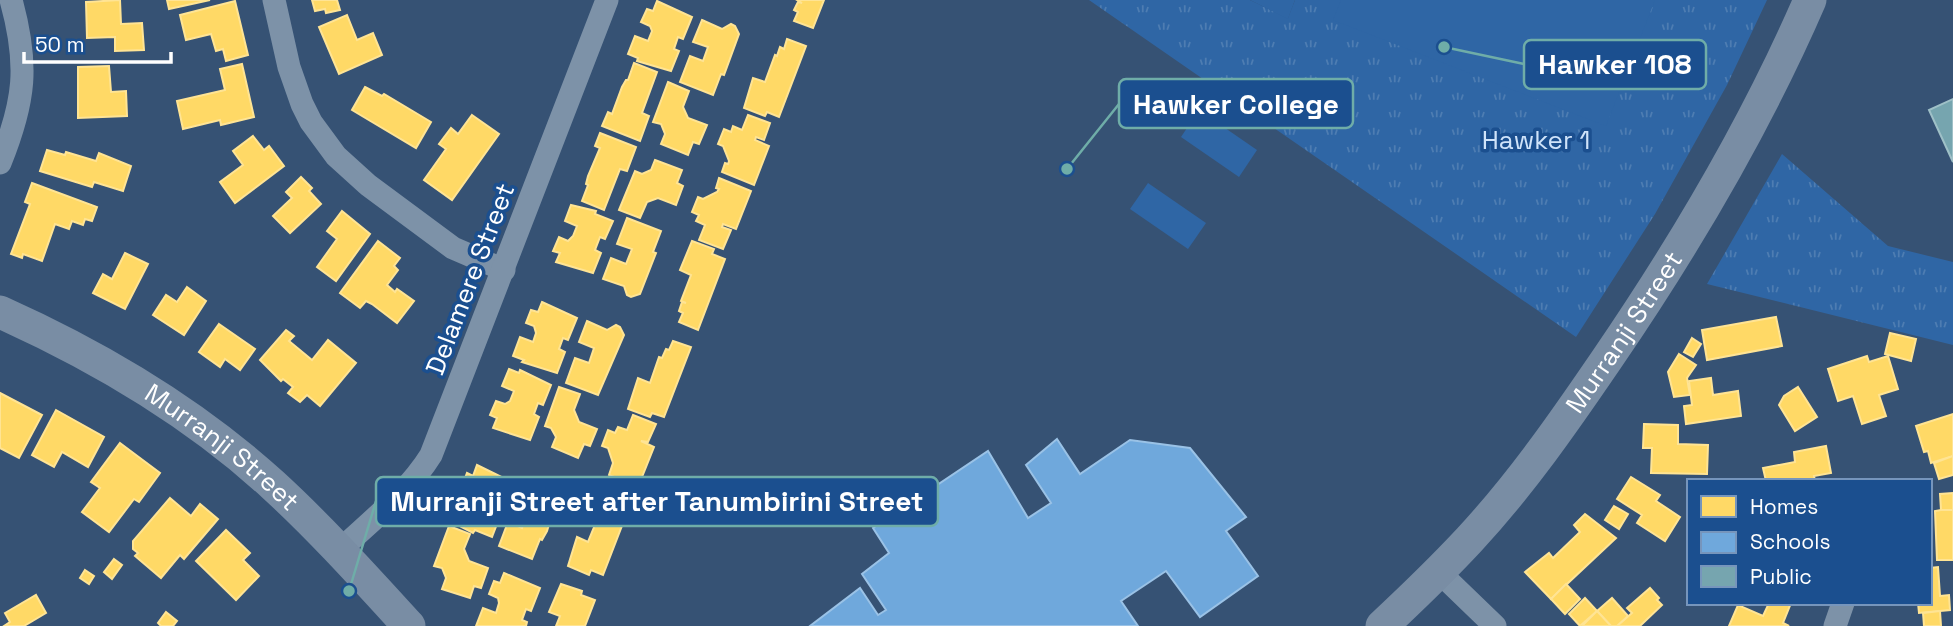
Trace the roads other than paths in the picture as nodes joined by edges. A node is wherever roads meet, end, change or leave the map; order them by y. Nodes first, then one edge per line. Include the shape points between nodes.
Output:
1 (11, 0) edge
2 (274, 0) edge
3 (607, 0) edge
4 (1810, 0) edge
5 (0, 163) edge
6 (503, 270) junction
7 (0, 312) edge
8 (340, 550) junction
9 (1439, 572) junction
10 (1842, 605) edge
11 (409, 626) edge
12 (1382, 626) edge
13 (1495, 626) edge
14 (1835, 626) edge

1 - 5 street via 24,62 22,100
2 - 6 street via 302,104 336,156 453,248
3 - 6 street, Delamere Street
4 - 9 street, Murranji Street via 1759,108 1668,270 1527,471
6 - 8 street, Delamere Street via 431,455 399,496
7 - 8 street, Murranji Street via 50,334 168,404 273,485
8 - 11 street, Murranji Street
9 - 12 street, Murranji Street
9 - 13 street
10 - 14 street

